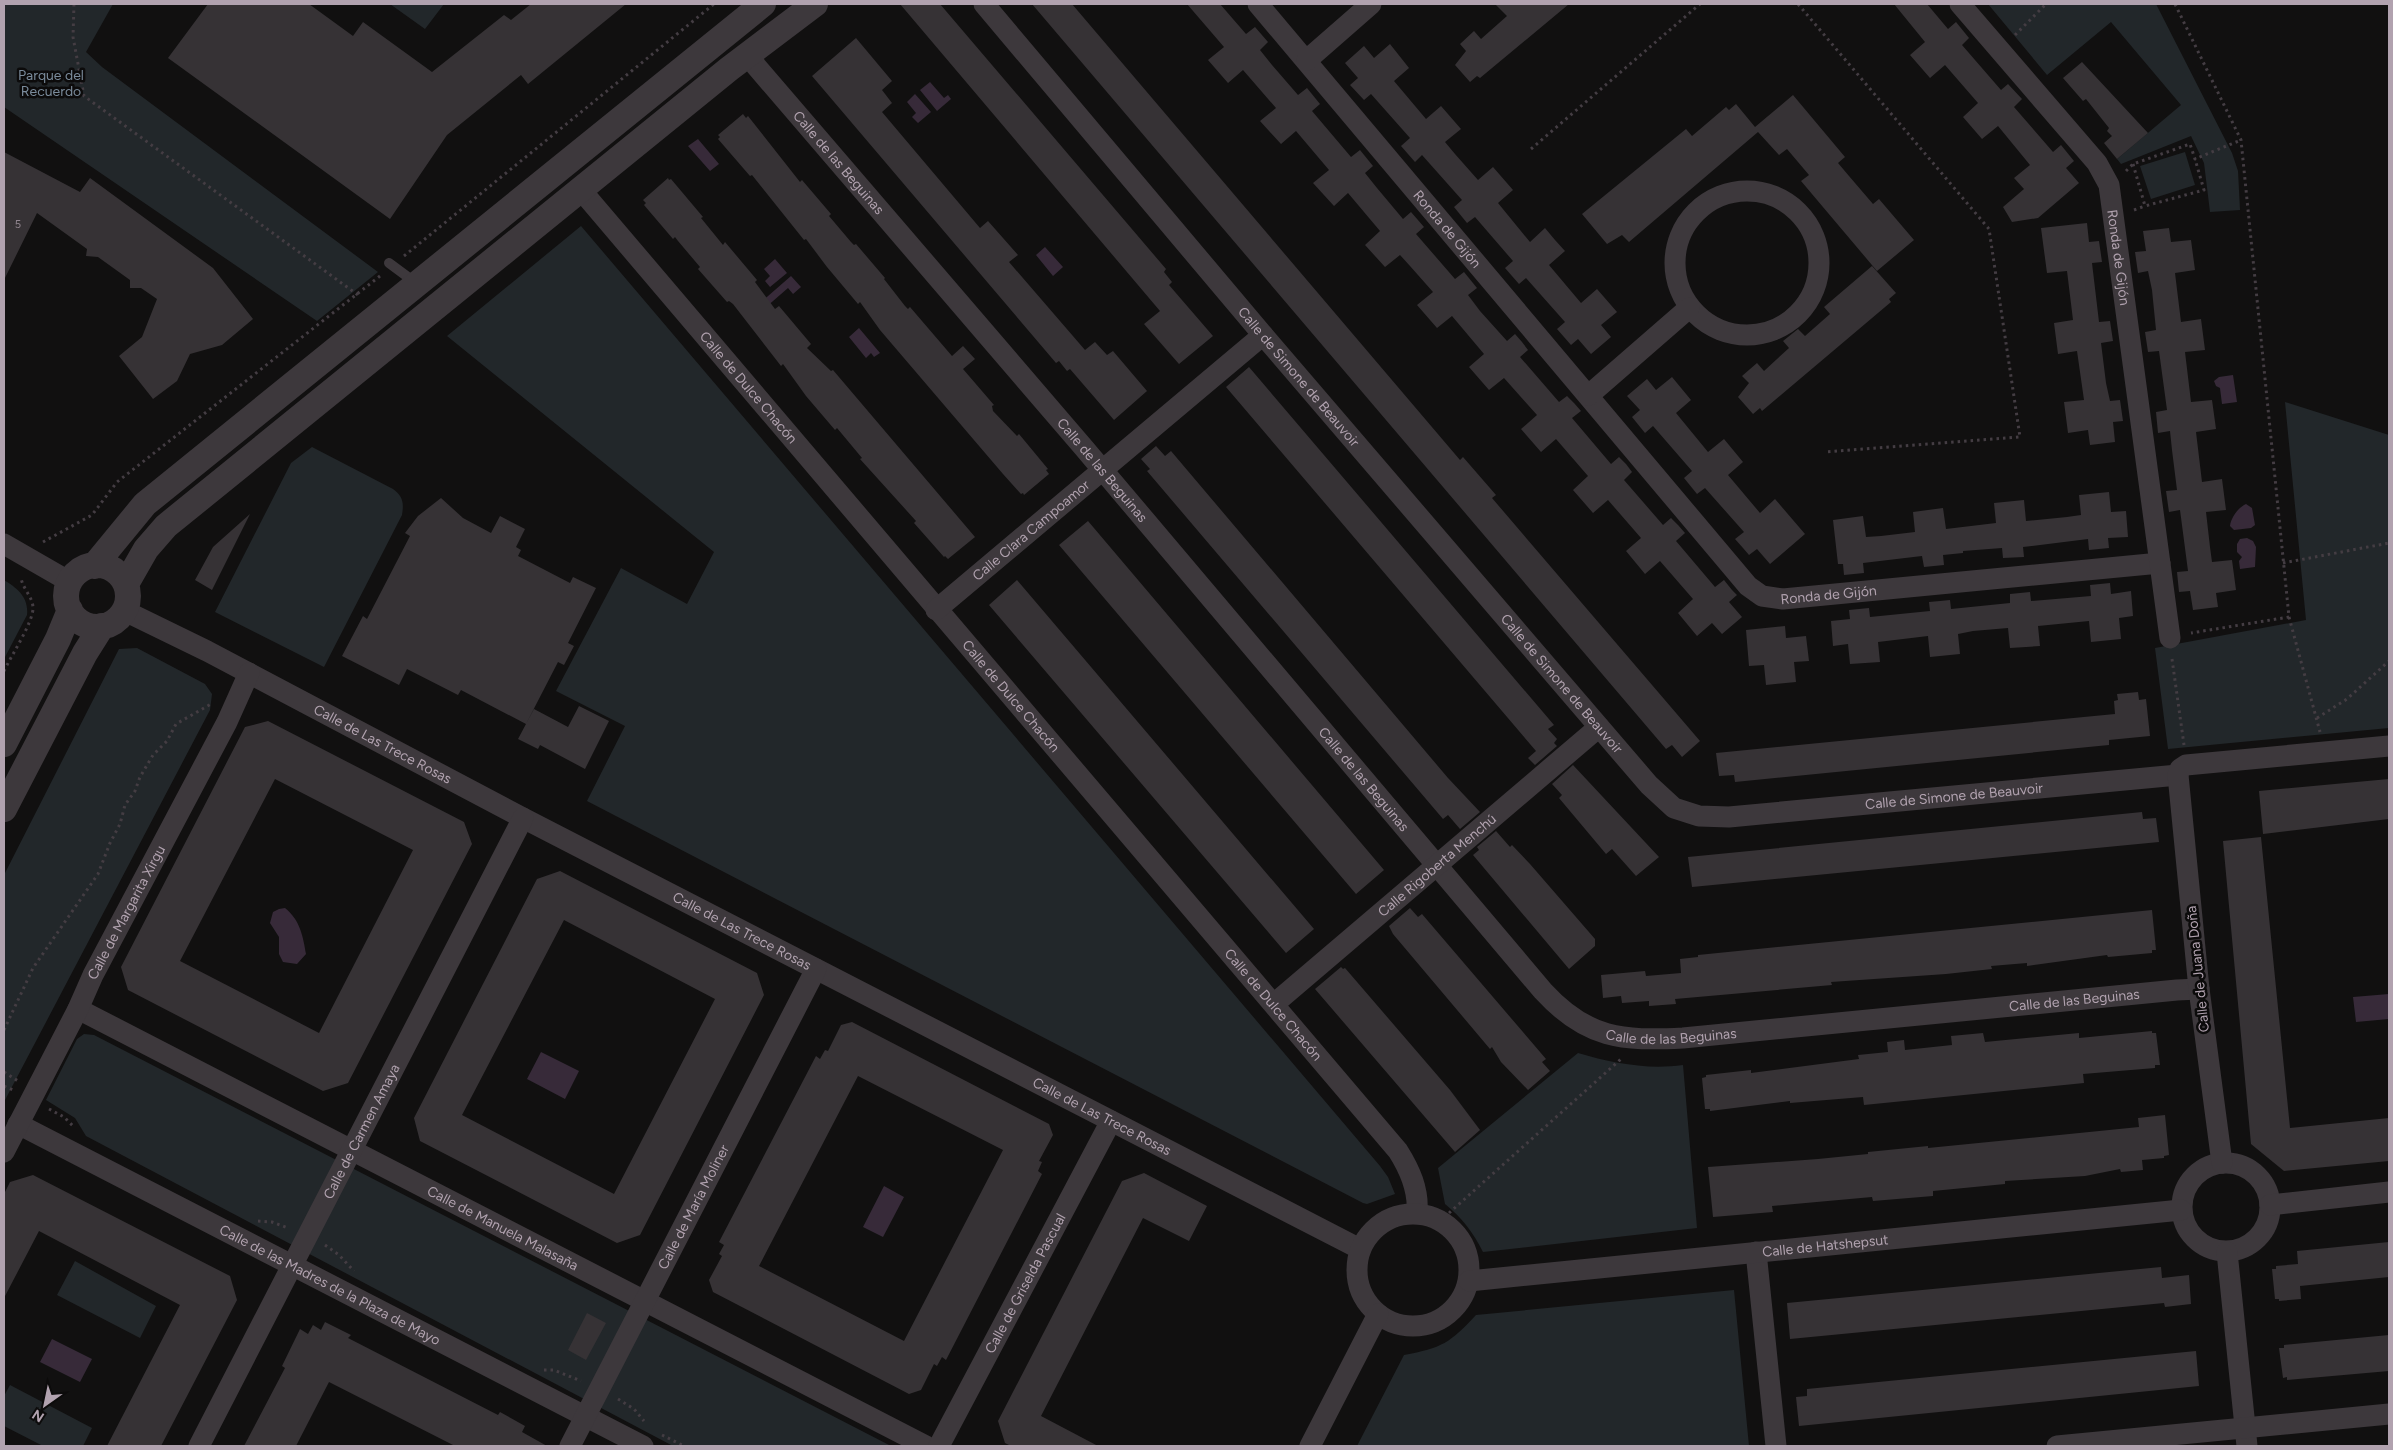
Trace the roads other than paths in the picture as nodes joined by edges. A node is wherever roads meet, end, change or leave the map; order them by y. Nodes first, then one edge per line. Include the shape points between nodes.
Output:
1 (763, 4) edge
2 (816, 4) edge
3 (984, 4) edge
4 (1258, 4) edge
5 (1371, 4) edge
6 (1960, 4) edge
7 (749, 54) junction
8 (1307, 60) junction
9 (581, 190) junction
10 (389, 263) dead end
11 (416, 284) junction
12 (1689, 308) junction
13 (1263, 335) junction
14 (1589, 395) junction
15 (1102, 470) junction
16 (4, 544) edge
17 (2160, 563) junction
18 (94, 566) junction
19 (70, 582) junction
20 (126, 584) junction
21 (70, 610) junction
22 (936, 610) junction
23 (125, 611) junction
24 (102, 626) junction
25 (2170, 638) road end
26 (249, 673) junction
27 (1599, 728) junction
28 (4, 744) edge
29 (2389, 746) edge
30 (2182, 770) junction
31 (4, 809) edge
32 (523, 818) junction
33 (1437, 866) junction
34 (816, 969) junction
35 (2200, 989) junction
36 (1274, 1004) junction
37 (78, 1009) junction
38 (1111, 1121) junction
39 (18, 1124) junction
40 (352, 1149) junction
41 (4, 1152) edge
42 (2222, 1163) junction
43 (2389, 1192) edge
44 (2270, 1205) junction
45 (2181, 1210) junction
46 (1417, 1213) junction
47 (1360, 1249) junction
48 (1756, 1252) junction
49 (2227, 1252) junction
50 (293, 1265) junction
51 (1469, 1281) junction
52 (645, 1301) junction
53 (1378, 1314) junction
54 (2389, 1414) edge
55 (586, 1416) junction
56 (2246, 1437) edge
57 (199, 1446) edge
58 (570, 1446) edge
59 (643, 1446) edge
60 (926, 1446) edge
61 (939, 1446) edge
62 (1310, 1446) edge
63 (1776, 1446) edge
64 (2057, 1446) edge

1 - 11 street
2 - 7 street
3 - 13 street, Calle de Simone de Beauvoir
4 - 8 street, Ronda de Gijón
5 - 8 street
6 - 17 street, Ronda de Gijón via 2097,164 2110,185
7 - 9 street
7 - 15 street, Calle de las Beguinas
8 - 14 street, Ronda de Gijón
9 - 20 street via 166,526 146,549
9 - 22 street, Calle de Dulce Chacón
10 - 11 lane
11 - 18 street via 145,504
12 - 12 street via 1722,330 1752,336 1776,330 1796,317 1810,299 1818,276 1819,252 1812,230 1797,210 1777,197 1754,190 1730,192 1708,202 1696,212 1678,239 1674,262 1678,286
12 - 14 street
13 - 15 street, Calle Clara Campoamor
13 - 27 street, Calle de Simone de Beauvoir
14 - 17 street, Ronda de Gijón via 1748,586 1762,596 1783,599
15 - 22 street, Calle Clara Campoamor
15 - 33 street, Calle de las Beguinas
16 - 19 street
17 - 25 street, Ronda de Gijón
18 - 19 street via 85,568
18 - 20 street via 113,570
19 - 21 street via 67,600
20 - 23 street
21 - 24 street via 83,624
21 - 28 street
22 - 36 street, Calle de Dulce Chacón
23 - 24 street via 111,624
23 - 26 street, Calle de Las Trece Rosas
24 - 31 street
26 - 32 street, Calle de Las Trece Rosas
26 - 37 street, Calle de Margarita Xirgu via 227,722
27 - 30 street, Calle de Simone de Beauvoir via 1649,786 1674,808 1699,816 1729,817
27 - 33 street, Calle Rigoberta Menchú
29 - 30 street, Calle de Simone de Beauvoir
30 - 35 street, Calle de Juana Doña
32 - 34 street, Calle de Las Trece Rosas
32 - 40 street, Calle de Carmen Amaya
33 - 35 street, Calle de las Beguinas via 1556,1005 1596,1031 1616,1037 1641,1040 1683,1038
33 - 36 street, Calle Rigoberta Menchú
34 - 38 street, Calle de Las Trece Rosas
34 - 52 street, Calle de María Moliner
35 - 42 street, Calle de Juana Doña
36 - 46 street, Calle de Dulce Chacón via 1398,1151 1410,1170 1418,1202
37 - 39 street, Calle de Margarita Xirgu
37 - 40 street, Calle de Manuela Malasaña
38 - 47 street, Calle de Las Trece Rosas
38 - 61 street, Calle de Griselda Pascual
39 - 41 street, Calle de Margarita Xirgu
39 - 50 street, Calle de las Madres de la Plaza de Mayo
40 - 50 street, Calle de Carmen Amaya
40 - 52 street, Calle de Manuela Malasaña
42 - 44 street via 2249,1169 2267,1191
42 - 45 street via 2208,1166 2192,1179 2182,1196
43 - 44 street
44 - 49 street via 2263,1232 2254,1242
45 - 48 street, Calle de Hatshepsut
45 - 49 street via 2184,1224 2201,1245
46 - 47 street via 1399,1215 1382,1222
46 - 51 street via 1452,1228 1463,1243 1469,1262
47 - 53 street via 1356,1267 1358,1285
48 - 51 street, Calle de Hatshepsut
48 - 63 street
49 - 56 street
50 - 55 street, Calle de las Madres de la Plaza de Mayo
50 - 57 street, Calle de Carmen Amaya
51 - 53 street via 1453,1310 1432,1322 1408,1326
52 - 55 street, Calle de María Moliner
52 - 60 street, Calle de Manuela Malasaña
53 - 62 street
54 - 56 street
55 - 58 street, Calle de María Moliner
55 - 59 street, Calle de las Madres de la Plaza de Mayo
56 - 64 street

